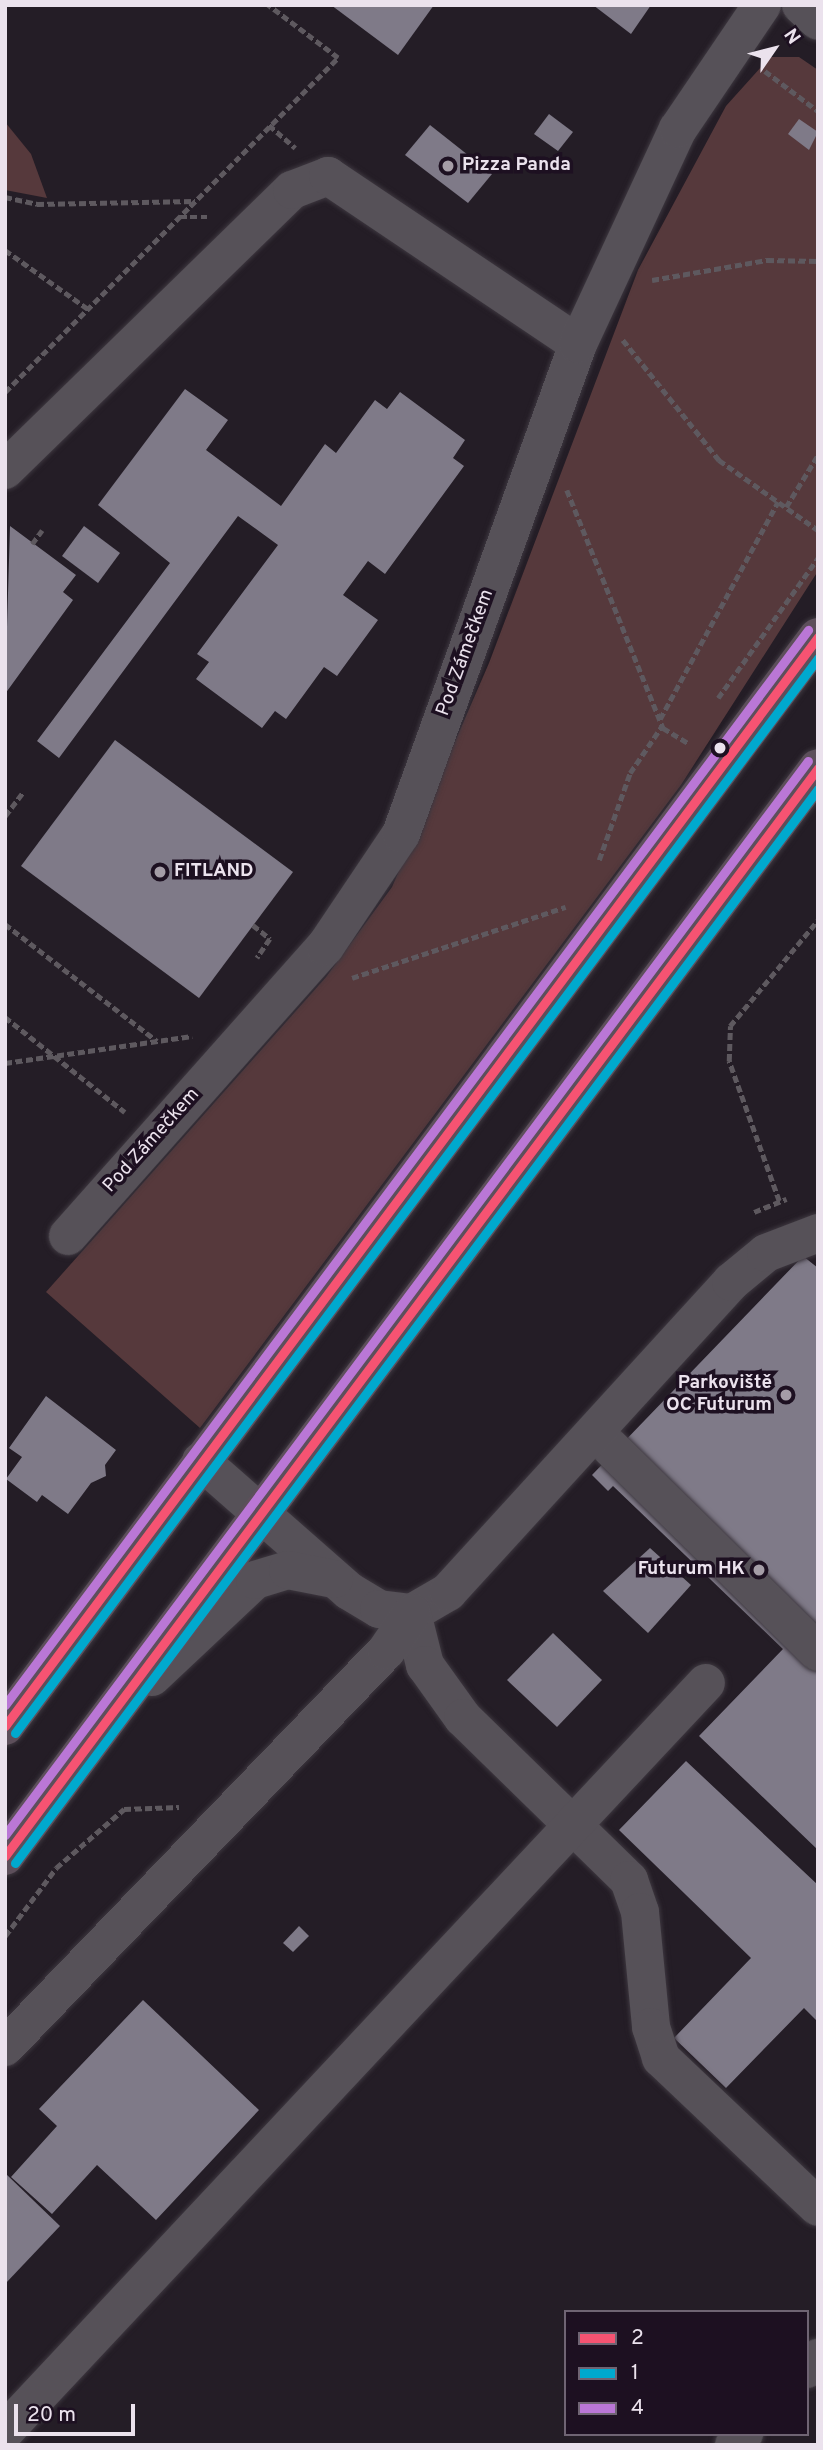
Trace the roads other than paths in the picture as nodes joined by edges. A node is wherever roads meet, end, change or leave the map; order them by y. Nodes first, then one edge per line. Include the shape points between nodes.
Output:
1 (762, 5) edge
2 (800, 5) edge
3 (818, 21) edge
4 (578, 344) junction
5 (5, 470) edge
6 (818, 637) edge
7 (818, 768) edge
8 (818, 1233) edge
9 (68, 1236) dead end
10 (610, 1447) dead end
11 (201, 1461) junction
12 (261, 1512) junction
13 (334, 1579) junction
14 (412, 1613) junction
15 (818, 1652) edge
16 (706, 1682) dead end
17 (110, 1717) junction
18 (5, 1726) edge
19 (574, 1824) junction
20 (5, 1856) edge
21 (5, 2047) edge
22 (818, 2207) edge
23 (5, 2431) edge
24 (5, 2441) edge
25 (9, 2445) edge

1 - 4 street, Pod Zámečkem via 678,130
2 - 3 street
4 - 5 street via 328,176 292,190
4 - 9 street, Pod Zámečkem via 401,834 325,947
6 - 11 main road
7 - 12 main road
8 - 14 street via 766,1253 731,1282 448,1592
10 - 15 street
11 - 12 street
11 - 18 main road
12 - 13 street
12 - 17 main road
13 - 14 street via 379,1609
13 - 17 street via 288,1570 256,1580
14 - 19 street via 437,1685 476,1734
14 - 21 street via 386,1651
16 - 19 street
17 - 20 main road
19 - 22 street via 621,1868 636,1895 661,2058
19 - 23 street
24 - 25 street

